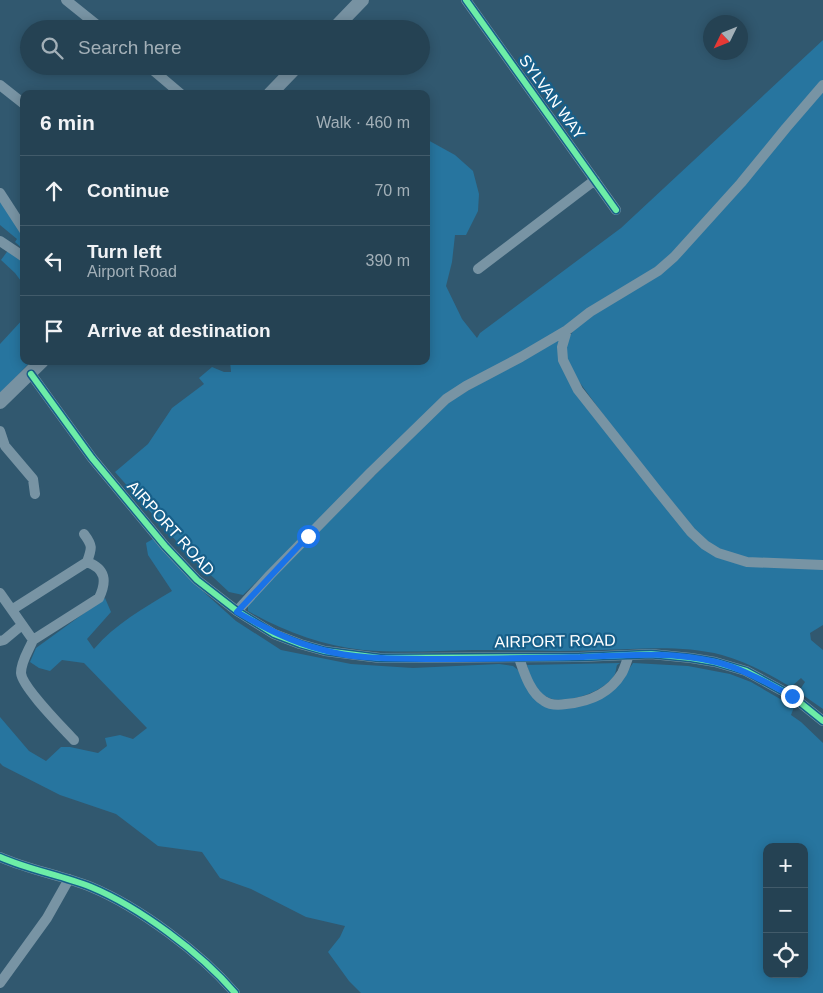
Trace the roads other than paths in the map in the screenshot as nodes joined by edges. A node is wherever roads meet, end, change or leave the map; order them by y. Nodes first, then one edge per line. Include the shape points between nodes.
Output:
1 (66, 0) edge
2 (362, 0) edge
3 (466, 0) edge
4 (91, 20) edge
5 (343, 20) edge
6 (159, 75) edge
7 (288, 75) edge
8 (0, 85) edge
9 (823, 86) edge
10 (176, 90) edge
11 (274, 90) edge
12 (20, 101) edge
13 (595, 180) junction
14 (0, 193) edge
15 (616, 210) dead end
16 (20, 224) edge
17 (0, 241) edge
18 (20, 255) edge
19 (478, 269) dead end
20 (567, 330) junction
21 (39, 365) edge
22 (31, 374) junction
23 (0, 402) edge
24 (0, 431) edge
25 (35, 494) dead end
26 (84, 534) dead end
27 (87, 562) junction
28 (823, 565) edge
29 (0, 593) edge
30 (13, 609) junction
31 (237, 612) junction
32 (22, 625) junction
33 (34, 640) junction
34 (0, 641) edge
35 (629, 654) junction
36 (519, 658) junction
37 (823, 721) edge
38 (74, 740) dead end
39 (0, 857) edge
40 (69, 879) junction
41 (0, 983) edge
42 (235, 993) edge

1 - 4 street
2 - 5 main road
3 - 13 street, SYLVAN WAY
6 - 10 street
7 - 11 main road
8 - 12 street
9 - 20 street via 674,257 658,271 590,312
13 - 15 street, SYLVAN WAY
13 - 19 street
14 - 16 street
17 - 18 street
20 - 28 street via 562,347 563,360 578,390 691,532 705,545 718,553 747,562
20 - 31 street via 446,399
21 - 22 main road
22 - 23 main road
22 - 31 street, AIRPORT ROAD via 92,458 165,546 197,580
24 - 25 street via 5,446 33,479
26 - 27 street via 91,544
27 - 30 street
27 - 33 street via 96,565 104,576 99,598
29 - 30 street
30 - 32 street
31 - 36 street, AIRPORT ROAD via 274,634 325,651 380,658
32 - 33 street
32 - 34 street
33 - 38 street via 21,673 26,685
35 - 36 street, AIRPORT ROAD
35 - 36 street via 622,672 597,696 559,705 544,701 533,690
35 - 37 street, AIRPORT ROAD via 691,658 746,672 792,696
39 - 40 street
40 - 41 street via 47,918
40 - 42 street via 92,888 162,927

